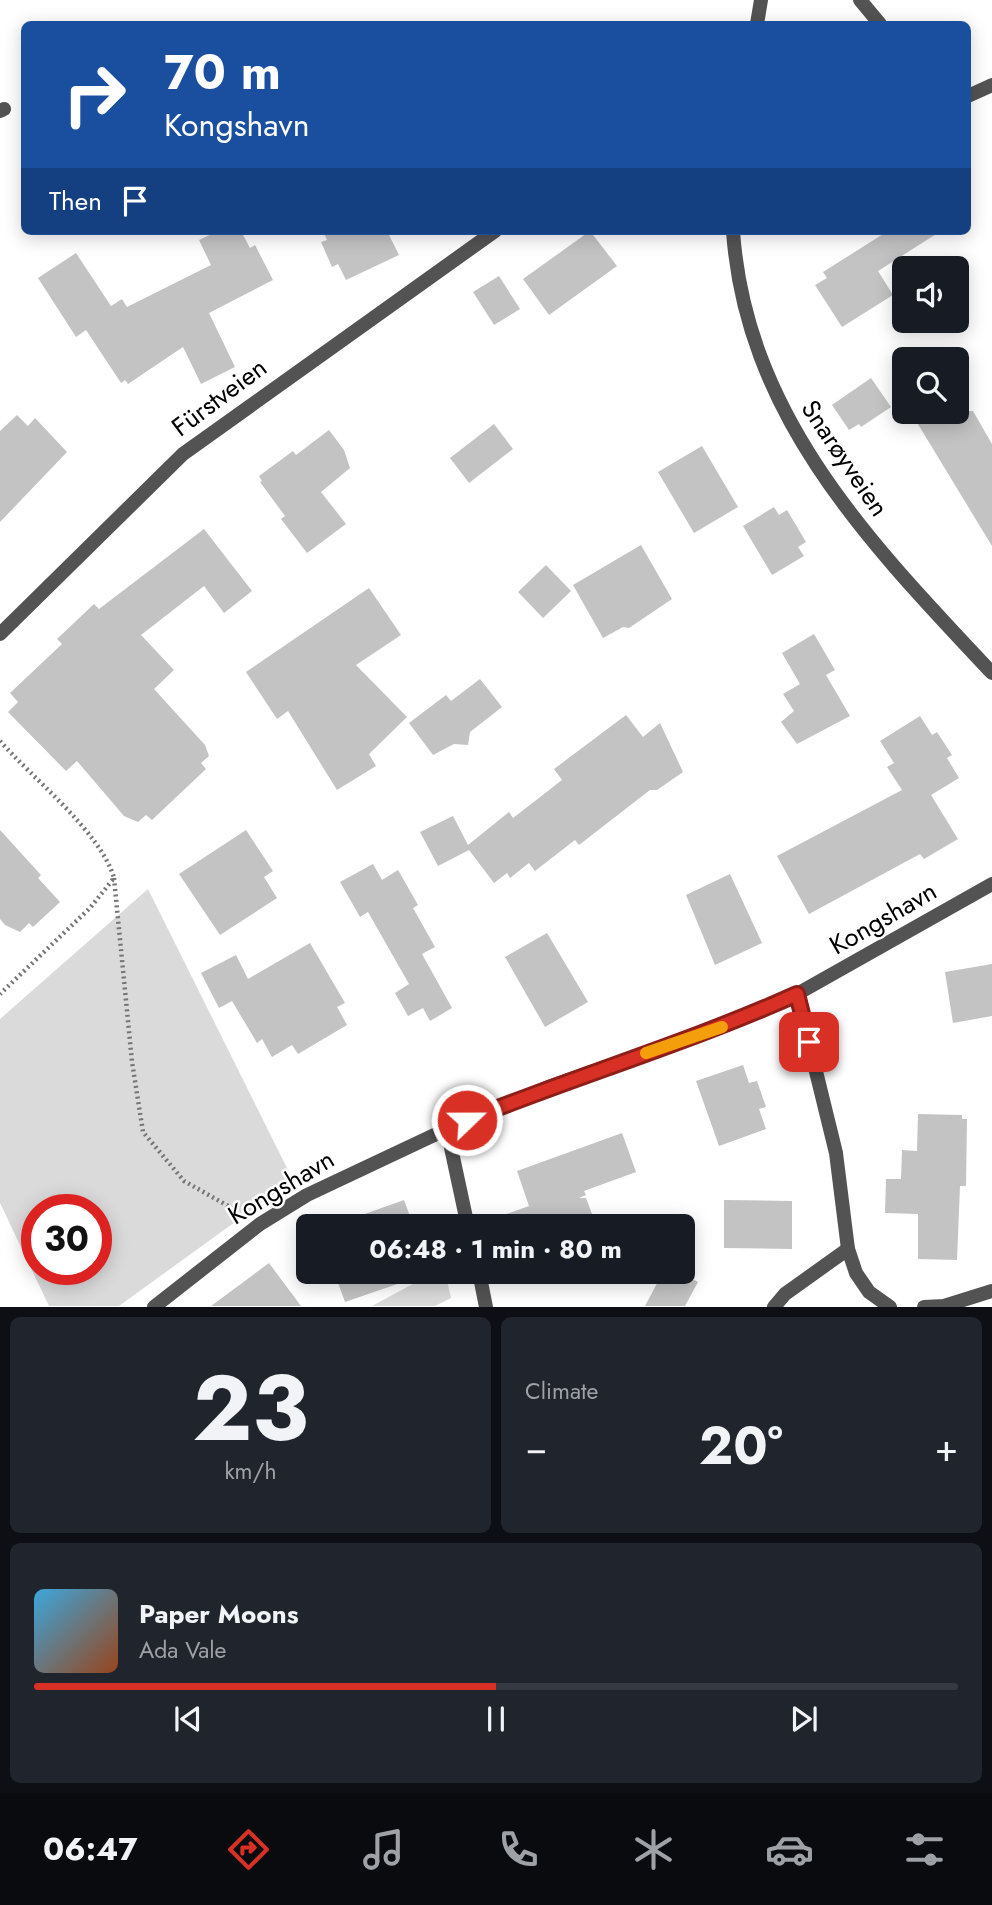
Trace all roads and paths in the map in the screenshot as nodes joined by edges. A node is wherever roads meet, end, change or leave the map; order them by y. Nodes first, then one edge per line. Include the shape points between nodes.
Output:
1 (761, 0) edge
2 (860, 0) edge
3 (758, 21) edge
4 (878, 21) edge
5 (992, 85) edge
6 (971, 95) edge
7 (489, 235) edge
8 (734, 235) edge
9 (0, 634) edge
10 (992, 673) edge
11 (0, 741) edge
12 (114, 878) junction
13 (992, 884) edge
14 (0, 994) edge
15 (797, 994) junction
16 (447, 1129) junction
17 (465, 1214) edge
18 (260, 1224) junction
19 (848, 1249) junction
20 (481, 1284) edge
21 (992, 1291) edge
22 (154, 1307) edge
23 (486, 1307) edge
24 (774, 1307) edge
25 (890, 1307) edge
26 (923, 1307) edge

1 - 3 street
2 - 4 street
5 - 6 street
7 - 9 street, Fürstveien via 183,454
8 - 10 street, Snarøyveien via 753,339 784,414 877,546
11 - 12 path via 62,803 110,865
12 - 14 path via 90,908
12 - 18 path via 143,1132 184,1181
13 - 15 street, Kongshavn
15 - 16 street, Kongshavn
15 - 19 street via 836,1153
16 - 17 street
16 - 18 street, Kongshavn via 307,1195
18 - 22 street, Kongshavn
19 - 24 street
19 - 25 street via 869,1292
20 - 23 street
21 - 26 street via 944,1306

